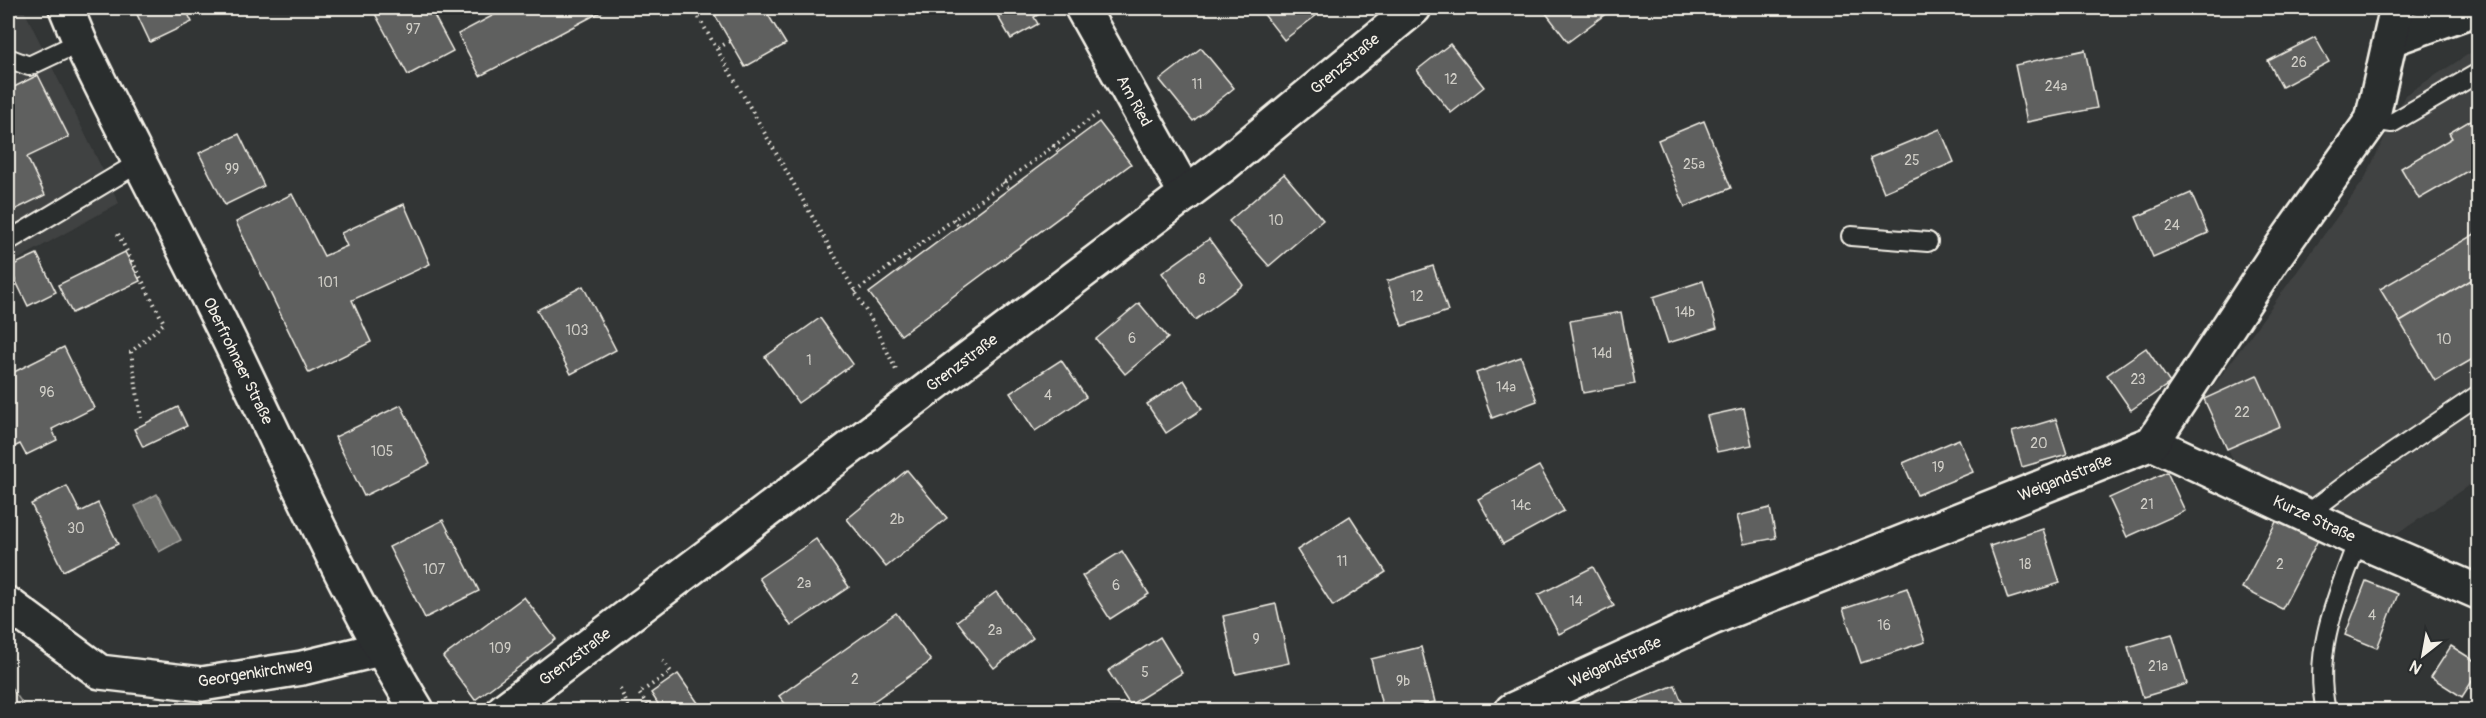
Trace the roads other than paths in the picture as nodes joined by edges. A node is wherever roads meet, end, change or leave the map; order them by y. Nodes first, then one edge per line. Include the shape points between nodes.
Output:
1 (66, 8) edge
2 (1082, 8) edge
3 (1414, 8) edge
4 (2478, 8) edge
5 (2394, 23) edge
6 (80, 42) junction
7 (8, 58) edge
8 (2478, 73) edge
9 (2372, 120) junction
10 (140, 162) junction
11 (1186, 194) junction
12 (1851, 236) dead end
13 (8, 242) edge
14 (1928, 242) dead end
15 (2478, 395) edge
16 (2152, 443) junction
17 (2306, 515) junction
18 (2358, 540) junction
19 (2478, 592) edge
20 (8, 604) edge
21 (380, 649) junction
22 (417, 711) edge
23 (504, 711) edge
24 (1512, 711) edge
25 (2326, 711) edge

1 - 6 street, Oberfrohnaer Straße
2 - 11 street, Am Ried
3 - 11 street, Grenzstraße
4 - 5 street
5 - 9 street
6 - 7 lane via 29,66
6 - 10 street, Oberfrohnaer Straße
8 - 9 lane via 2392,123
9 - 16 street via 2273,259
10 - 13 lane
10 - 21 street, Oberfrohnaer Straße
11 - 23 street, Grenzstraße
12 - 14 lane
15 - 17 lane
16 - 17 street, Kurze Straße
16 - 24 street, Weigandstraße via 1712,618
17 - 18 street, Kurze Straße
18 - 19 street, Kurze Straße
18 - 25 lane via 2326,629 2321,691
20 - 21 street, Georgenkirchweg via 100,672 202,684 302,668
21 - 22 street, Oberfrohnaer Straße

